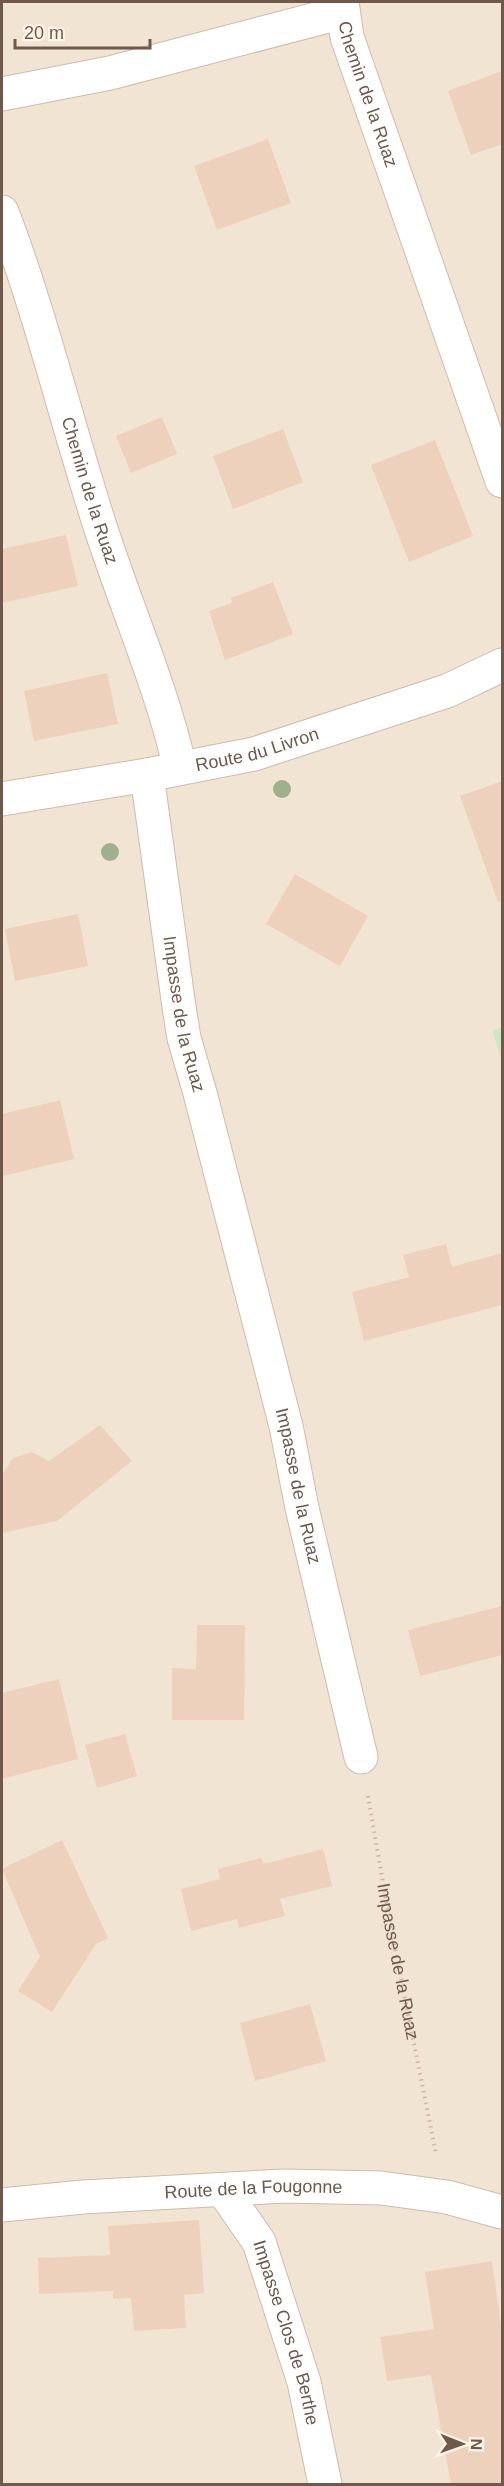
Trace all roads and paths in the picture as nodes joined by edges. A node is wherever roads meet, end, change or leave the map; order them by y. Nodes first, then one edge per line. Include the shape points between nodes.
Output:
1 (342, 7) edge
2 (2, 94) edge
3 (2, 212) edge
4 (502, 482) edge
5 (502, 665) edge
6 (180, 768) junction
7 (147, 775) junction
8 (2, 799) edge
9 (361, 1757) joint
10 (223, 2190) junction
11 (447, 2197) junction
12 (2, 2205) edge
13 (502, 2212) edge
14 (325, 2484) edge

1 - 2 street, Chemin de la Ruaz via 110,73
1 - 4 street, Chemin de la Ruaz via 347,37
3 - 6 street, Chemin de la Ruaz via 23,267 100,526 164,708
5 - 6 street, Route du Livron via 447,691 322,733 254,754
6 - 7 street, Route du Livron
7 - 8 street, Route du Livron
7 - 9 street, Impasse de la Ruaz via 184,1038 286,1426
9 - 11 path, Impasse de la Ruaz via 390,1923
10 - 11 street, Route de la Fougonne via 284,2186 381,2188
10 - 12 street, Route de la Fougonne
10 - 14 street, Impasse Clos de Berthe via 259,2242 304,2382
11 - 13 street, Route de la Fougonne

